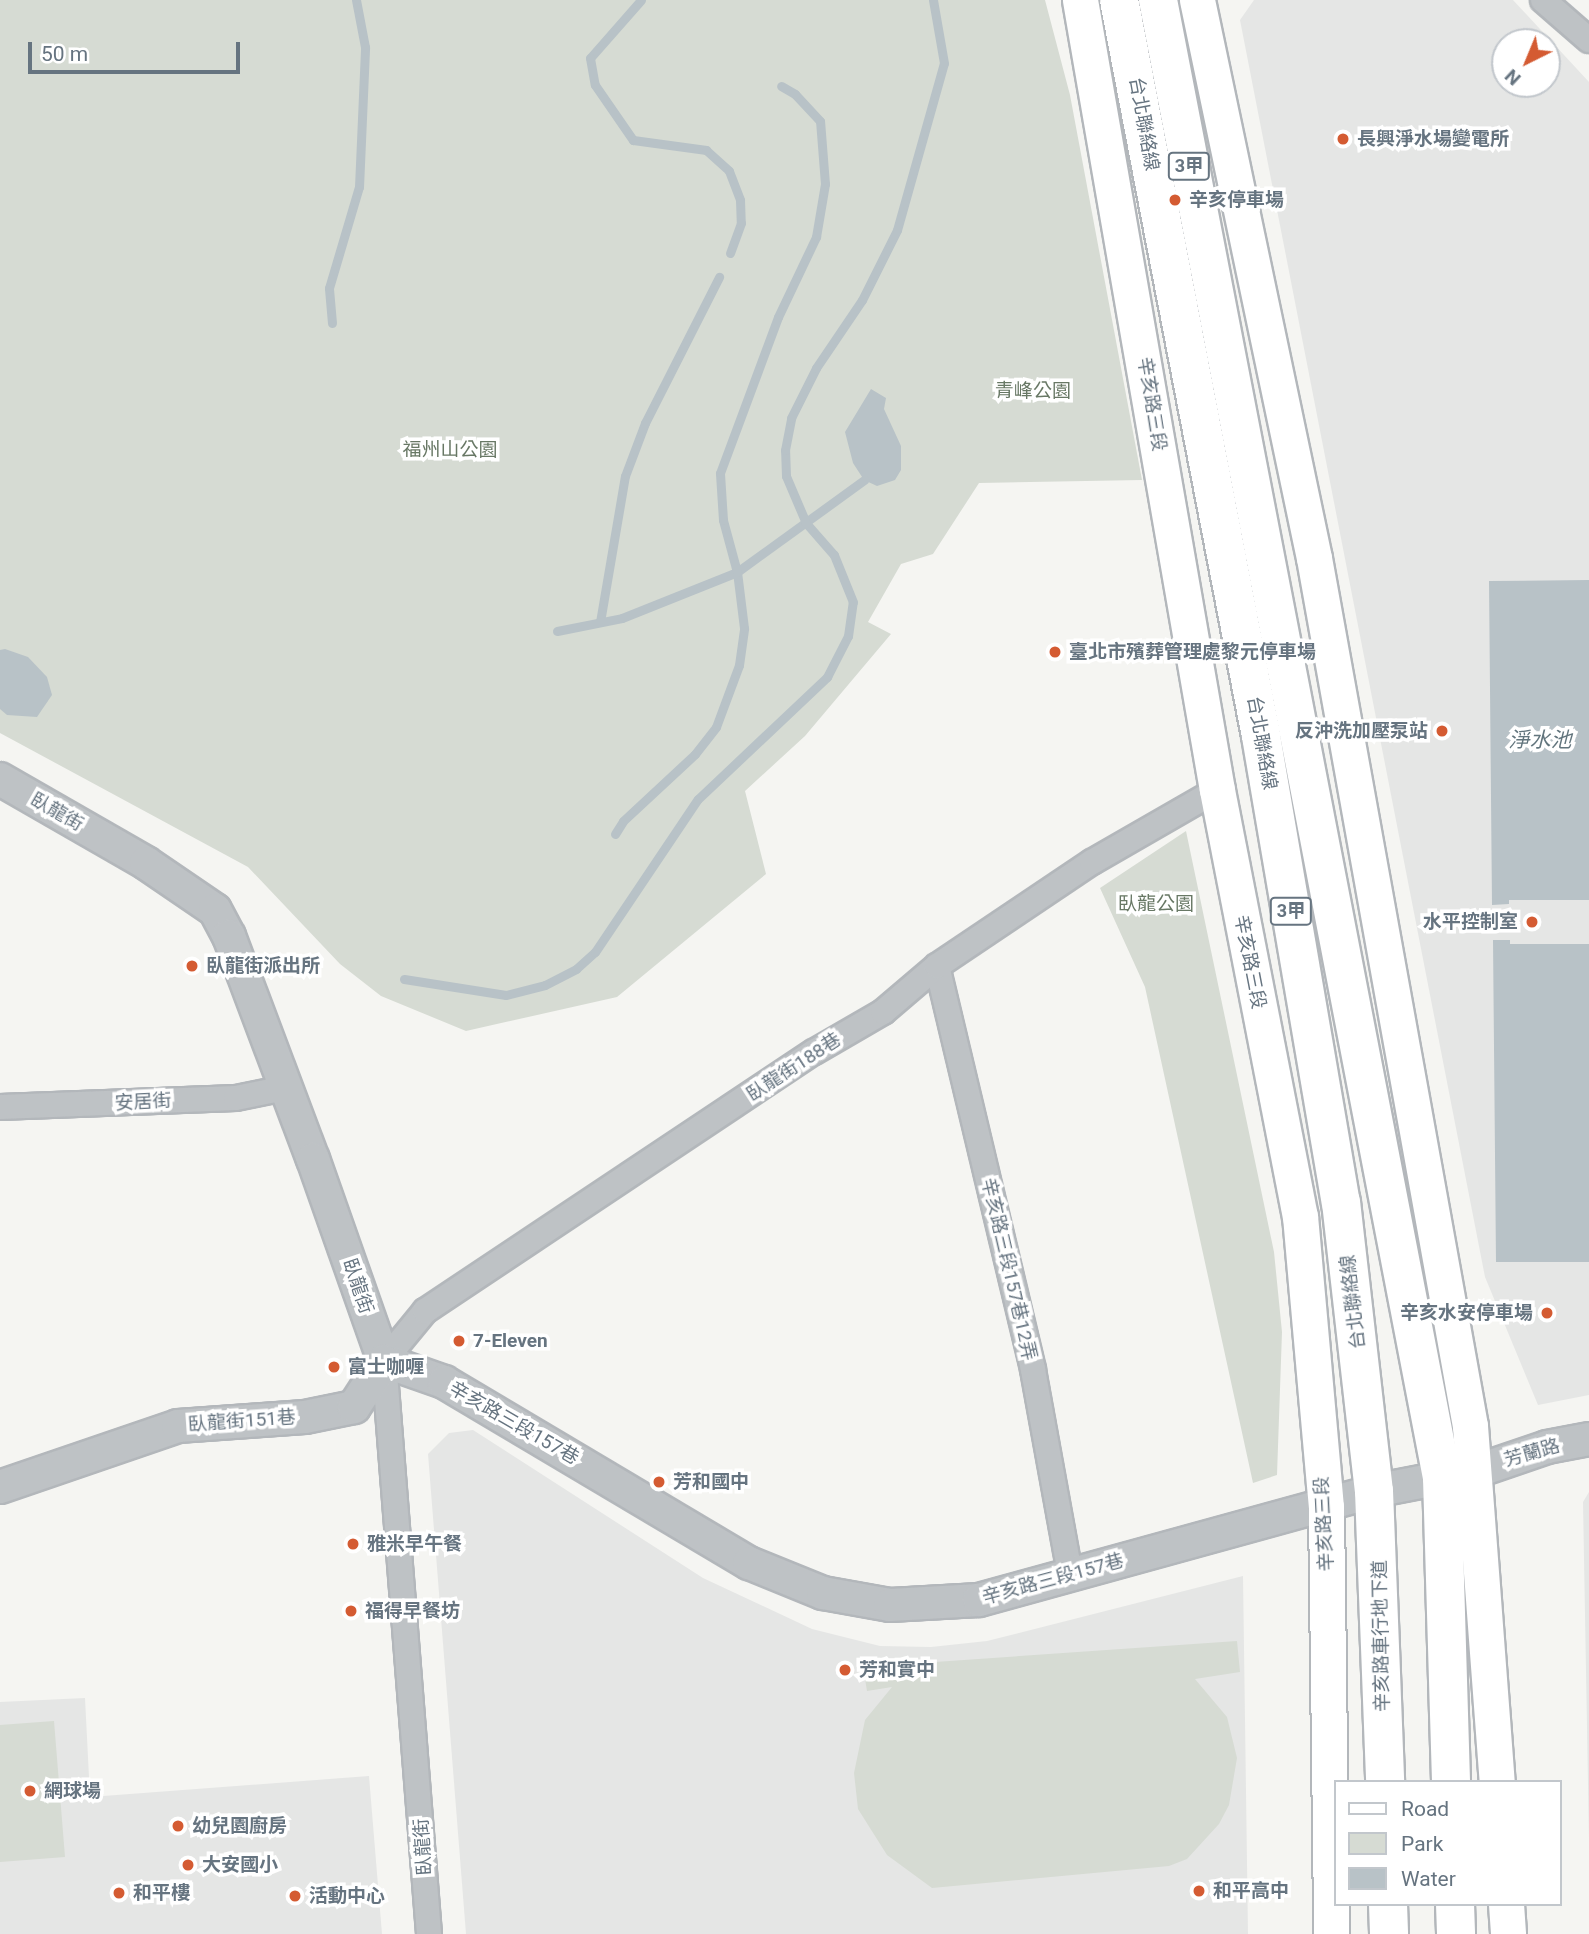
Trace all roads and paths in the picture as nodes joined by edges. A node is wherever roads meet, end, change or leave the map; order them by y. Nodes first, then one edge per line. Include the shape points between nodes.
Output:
1 (1080, 0) edge
2 (1119, 0) edge
3 (1158, 0) edge
4 (1197, 0) edge
5 (1543, 0) edge
6 (1589, 40) edge
7 (0, 779) edge
8 (1216, 790) junction
9 (937, 966) junction
10 (285, 1088) junction
11 (0, 1107) edge
12 (384, 1361) junction
13 (1589, 1439) edge
14 (1459, 1474) junction
15 (0, 1487) edge
16 (1374, 1491) junction
17 (1326, 1507) junction
18 (1070, 1574) junction
19 (1385, 1780) edge
20 (1451, 1780) edge
21 (1497, 1780) edge
22 (1388, 1906) edge
23 (1455, 1906) edge
24 (1506, 1906) edge
25 (429, 1934) edge
26 (1331, 1934) edge
27 (1389, 1934) edge
28 (1456, 1934) edge
29 (1508, 1934) edge

1 - 8 main road, 辛亥路三段
2 - 16 main road, 台北聯絡線 / 3甲 via 1261,736 1341,1202
3 - 14 main road, 台北聯絡線 / 3甲 via 1220,333
4 - 14 main road via 1314,558
5 - 6 street
7 - 10 street, 臥龍街 via 146,863 215,910 229,936
8 - 9 street, 臥龍街188巷 via 1092,862
8 - 17 main road, 辛亥路三段 via 1300,1216
9 - 12 street, 臥龍街188巷 via 883,1012 814,1052 425,1311
9 - 18 street, 辛亥路三段157巷12弄 via 1033,1370
10 - 11 street, 安居街 via 236,1098
10 - 12 street, 臥龍街
12 - 15 street, 臥龍街151巷 via 354,1407 305,1417 178,1426
12 - 18 street, 辛亥路三段157巷 via 444,1382 749,1563 823,1593 890,1605 979,1600
12 - 25 street, 臥龍街
13 - 14 street, 芳蘭路
14 - 16 street, 辛亥路三段157巷
14 - 20 main road via 1444,1533
14 - 21 main road
16 - 17 street, 辛亥路三段157巷
16 - 19 main road, 辛亥路車行地下道
17 - 18 street, 辛亥路三段157巷
17 - 26 main road, 辛亥路三段
22 - 27 main road
23 - 28 main road
24 - 29 main road

